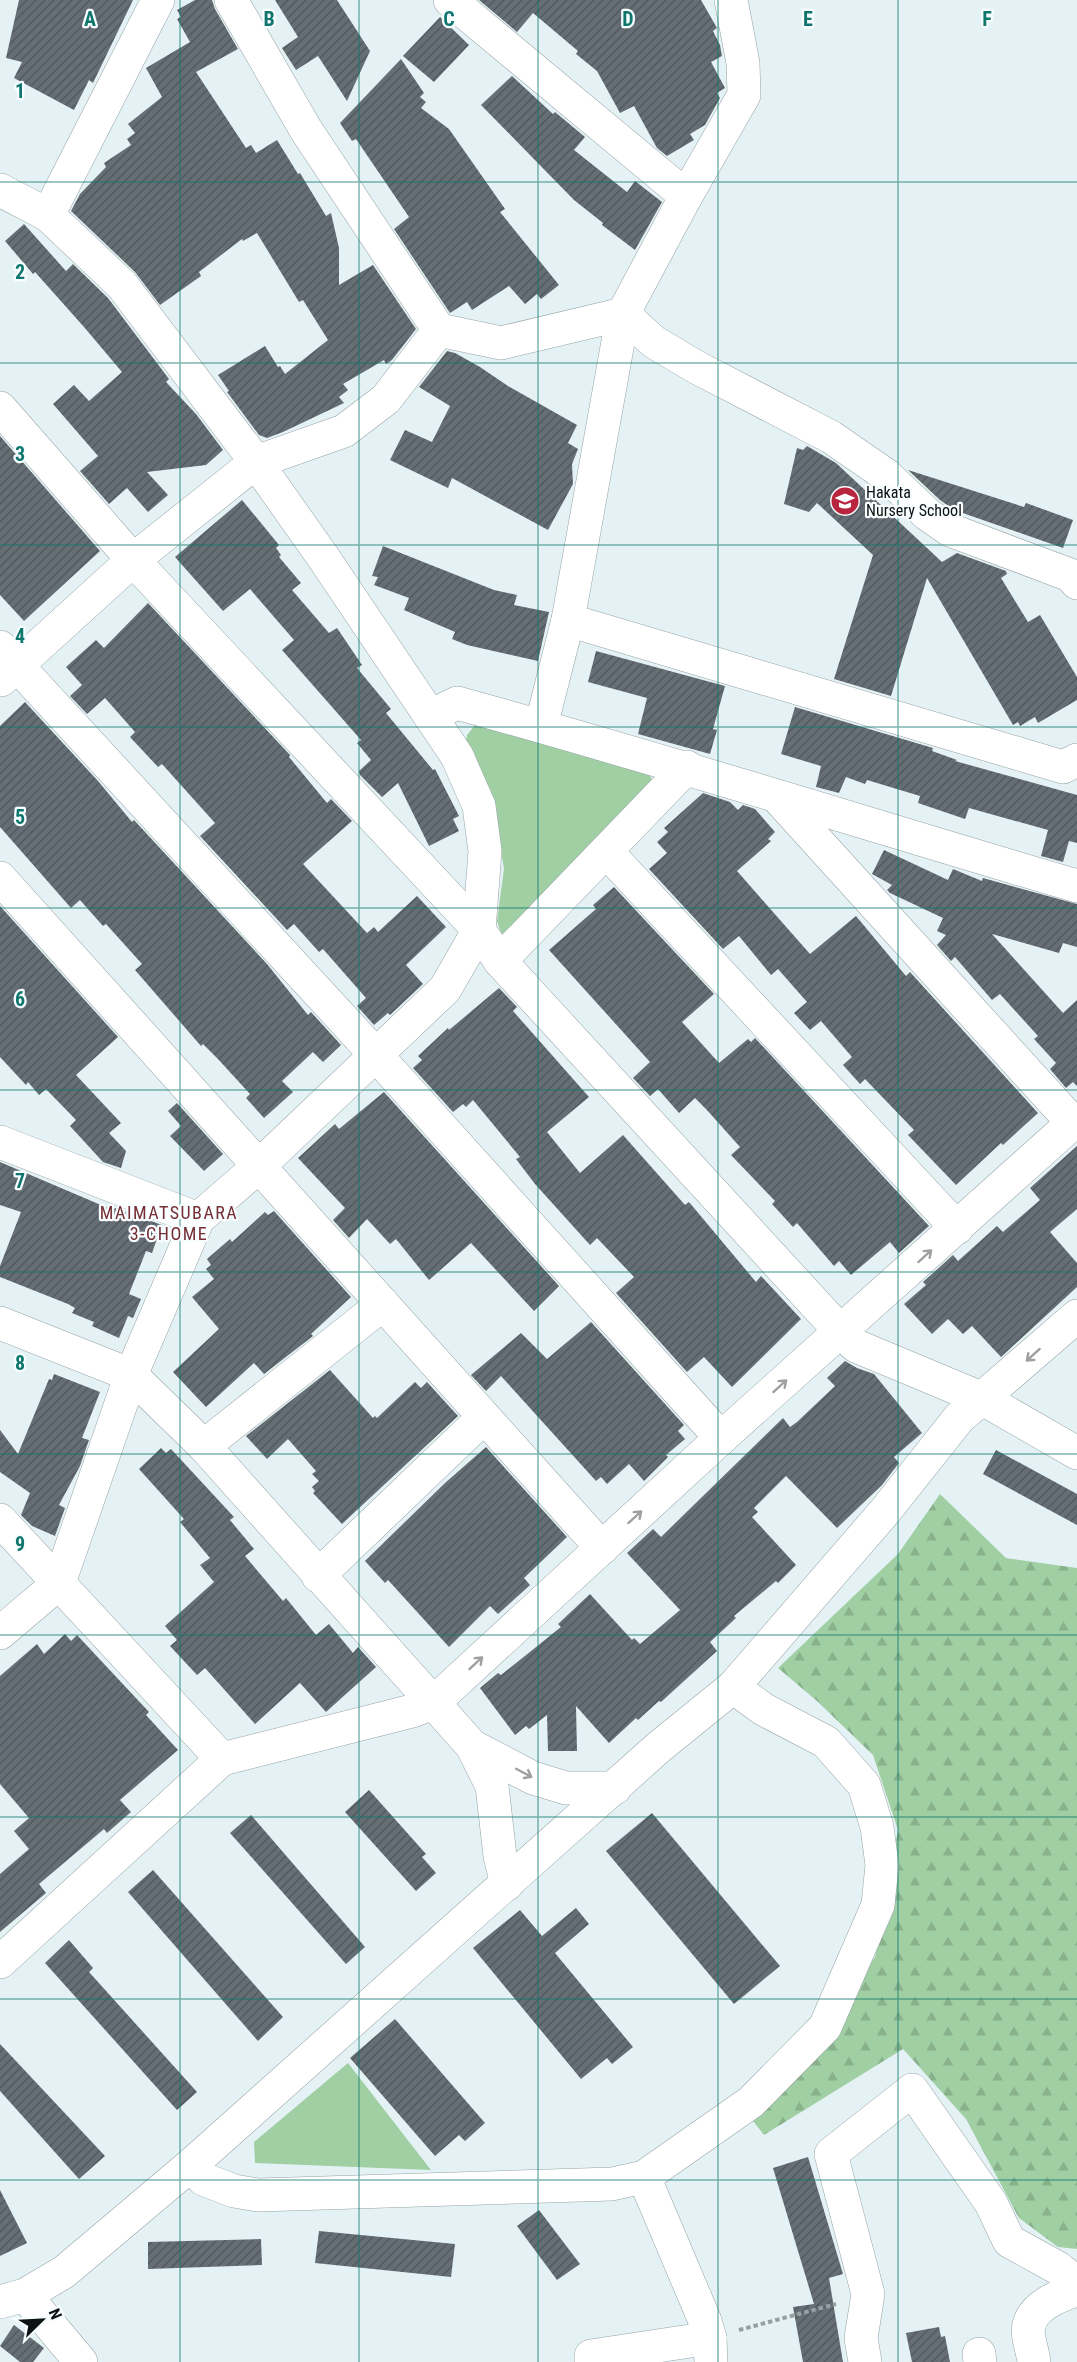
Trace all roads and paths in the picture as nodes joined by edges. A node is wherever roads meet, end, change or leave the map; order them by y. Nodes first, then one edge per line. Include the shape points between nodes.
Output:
1 (158, 0) edge
2 (231, 0) edge
3 (452, 0) edge
4 (731, 0) edge
5 (0, 190) edge
6 (686, 196) junction
7 (48, 215) junction
8 (622, 314) junction
9 (439, 330) junction
10 (0, 408) edge
11 (256, 462) junction
12 (133, 560) junction
13 (1077, 583) edge
14 (568, 621) junction
15 (6, 664) edge
16 (429, 716) junction
17 (541, 726) junction
18 (1077, 760) edge
19 (687, 767) junction
20 (778, 798) junction
21 (607, 852) junction
22 (0, 878) edge
23 (1077, 886) edge
24 (479, 930) junction
25 (500, 961) junction
26 (376, 1055) junction
27 (0, 1115) edge
28 (1075, 1121) edge
29 (0, 1142) edge
30 (38, 1157) junction
31 (258, 1167) junction
32 (198, 1219) junction
33 (957, 1228) junction
34 (383, 1304) junction
35 (1077, 1316) edge
36 (0, 1323) edge
37 (841, 1332) junction
38 (131, 1375) junction
39 (983, 1400) junction
40 (484, 1417) junction
41 (722, 1438) junction
42 (204, 1446) junction
43 (1077, 1452) edge
44 (0, 1520) edge
45 (602, 1548) junction
46 (318, 1576) junction
47 (59, 1583) junction
48 (0, 1633) edge
49 (733, 1687) junction
50 (433, 1703) junction
51 (472, 1746) junction
52 (222, 1759) junction
53 (615, 1788) junction
54 (507, 1884) junction
55 (0, 1962) edge
56 (192, 2164) junction
57 (645, 2177) junction
58 (1077, 2283) edge
59 (1077, 2290) edge
60 (868, 2294) junction
61 (13, 2299) edge
62 (710, 2350) edge
63 (81, 2362) edge
64 (591, 2362) edge
65 (865, 2362) edge
66 (1035, 2362) edge

1 - 7 street
2 - 9 street via 306,130
3 - 6 street
4 - 6 street via 743,63 744,95
5 - 7 street
6 - 8 street
7 - 11 street via 122,285
8 - 9 street via 501,342
8 - 13 street via 654,342 696,367 831,437 886,475 950,530 1070,575
8 - 14 street
9 - 11 street via 386,399 344,431
10 - 12 street
11 - 12 street
11 - 16 street
12 - 15 street
12 - 24 street
14 - 17 street
14 - 18 street via 1063,767
15 - 26 street
16 - 17 street via 457,703
16 - 24 street via 457,756 479,806 485,851
17 - 19 street
19 - 20 street
19 - 21 street
20 - 23 street
20 - 28 street
21 - 25 street
21 - 33 street
22 - 31 street
24 - 25 street
24 - 26 street via 445,989
25 - 37 street
26 - 31 street
26 - 41 street
27 - 30 street
28 - 33 street
29 - 30 street
30 - 32 street
31 - 32 street
31 - 34 street
32 - 38 street
37 -> 33 street
34 - 40 street
34 - 42 street
35 -> 39 street
36 - 38 street
37 - 39 street via 856,1346
41 -> 37 street
38 - 42 street
38 - 47 street
39 - 43 street
39 - 49 street via 959,1418 886,1510
40 - 45 street
40 - 46 street
45 -> 41 street
42 - 46 street
44 - 47 street
50 -> 45 street
46 - 50 street
47 - 48 street
47 - 52 street
49 - 53 street
49 - 57 street via 763,1709 826,1742 864,1785 877,1827 882,1865 878,1905 825,2027 751,2102
50 - 51 street
50 - 52 street
51 -> 53 street via 533,1778 566,1788
51 - 54 street via 492,1786
52 - 55 street
53 - 54 street
54 - 56 street
56 - 57 street via 203,2179 258,2195 612,2184
56 - 61 street via 64,2271
57 - 62 street via 705,2321
58 - 60 street via 1009,2241 991,2203 912,2090 831,2154
59 - 66 street via 1061,2295 1034,2313 1028,2326
60 - 62 path
60 - 65 street via 861,2338
61 - 63 street
62 - 64 street via 591,2356

